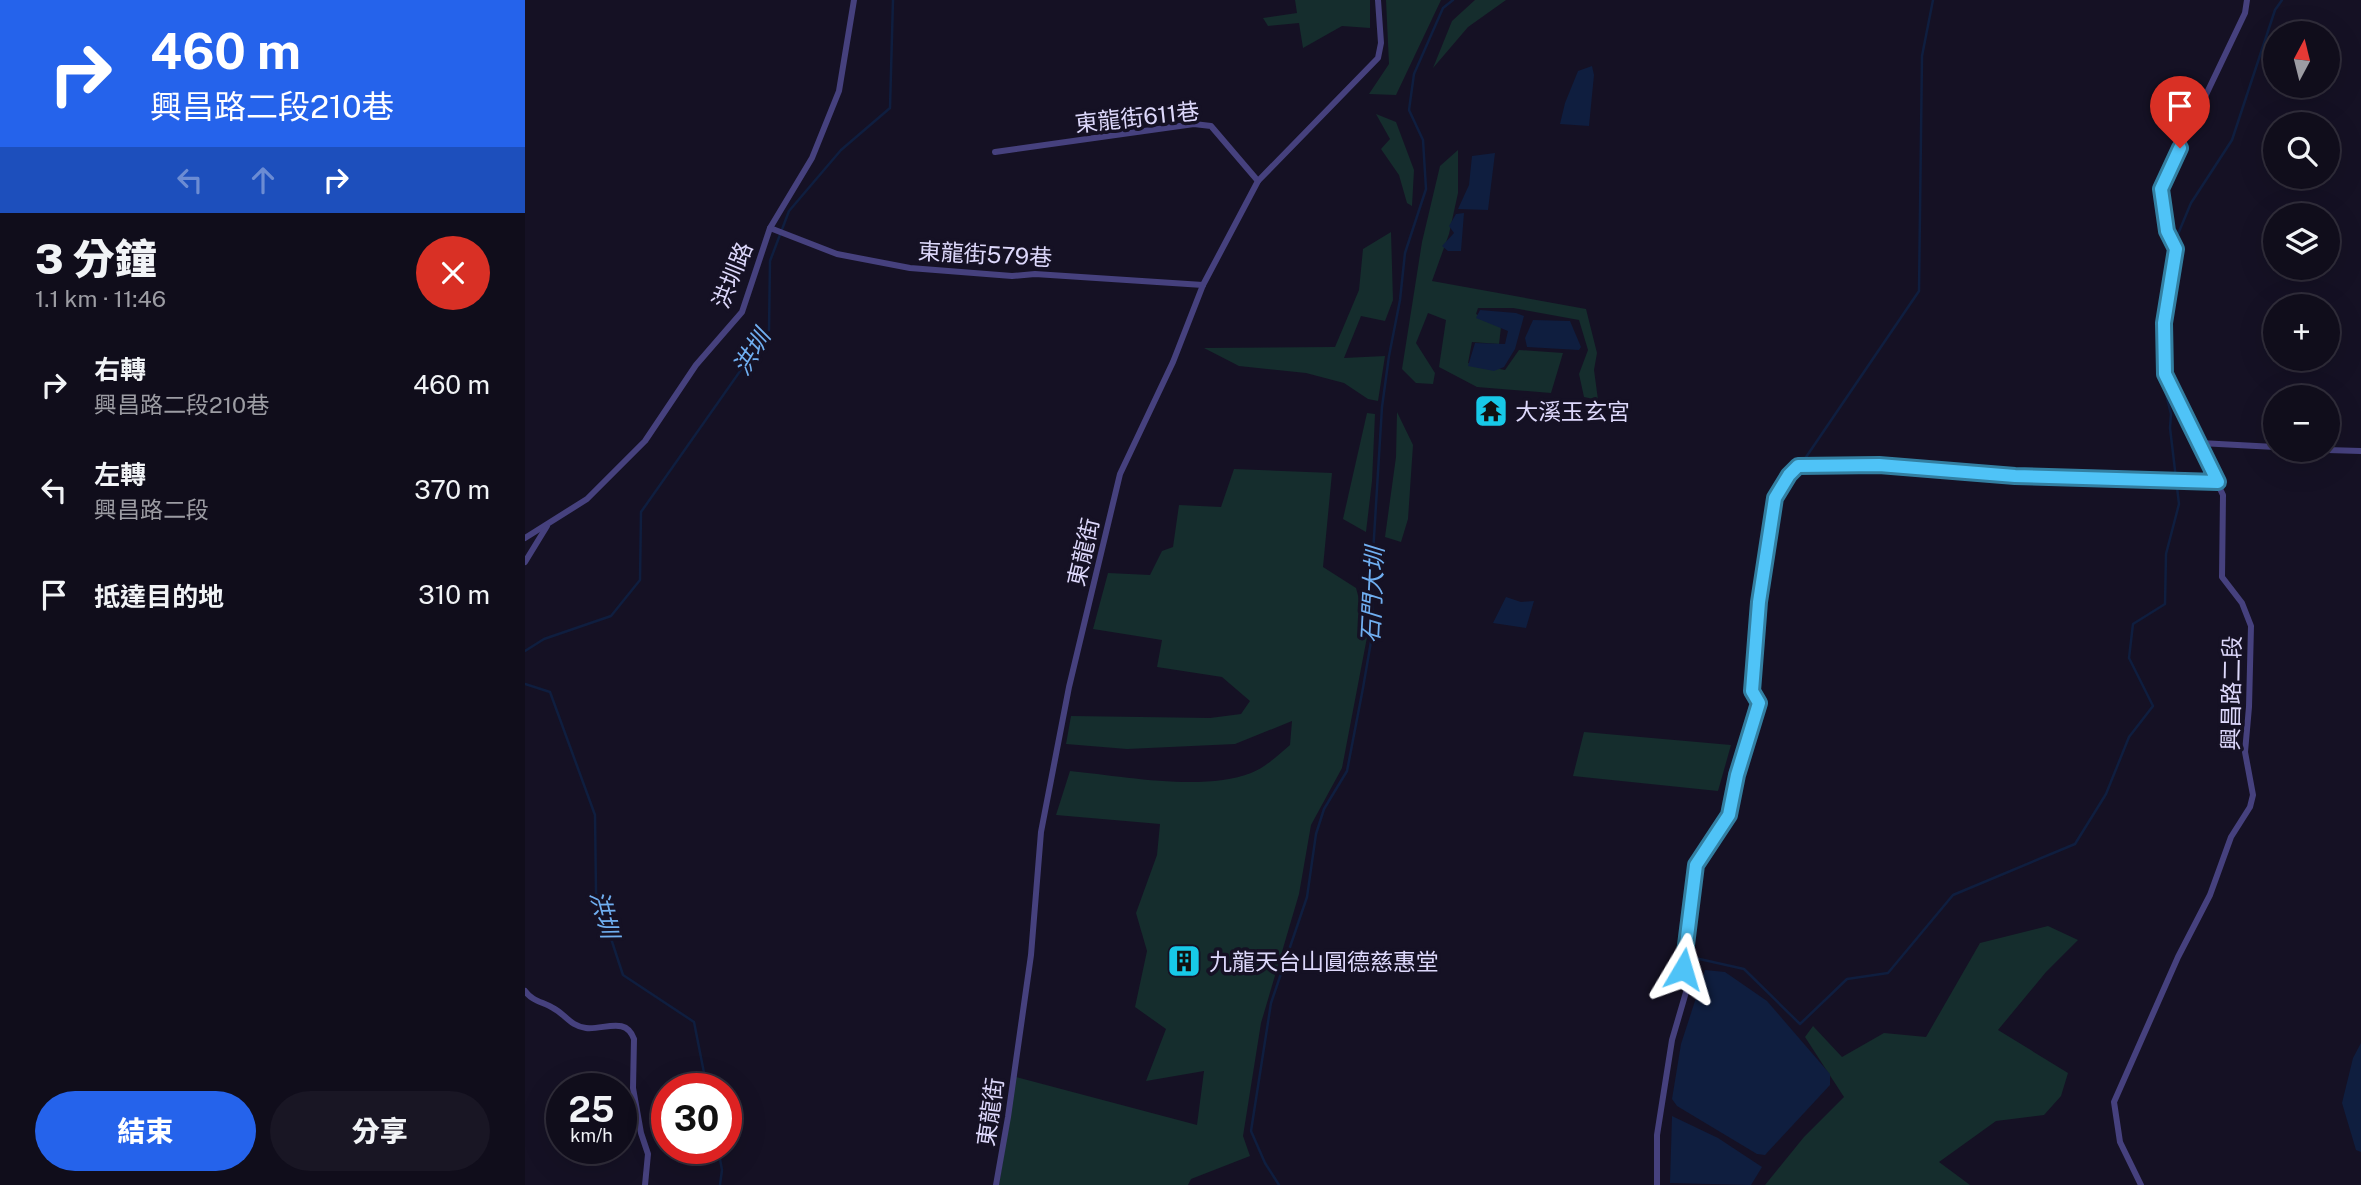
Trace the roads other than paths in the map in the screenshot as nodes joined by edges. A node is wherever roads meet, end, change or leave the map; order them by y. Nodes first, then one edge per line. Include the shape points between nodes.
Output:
1 (854, 0) edge
2 (1378, 0) edge
3 (2247, 0) edge
4 (995, 152) dead end
5 (1258, 181) junction
6 (770, 228) junction
7 (1203, 285) junction
8 (2200, 443) junction
9 (2263, 446) edge
10 (2340, 450) edge
11 (2361, 451) edge
12 (2218, 482) junction
13 (548, 525) junction
14 (525, 538) edge
15 (525, 562) edge
16 (525, 990) edge
17 (645, 1185) edge
18 (996, 1185) edge
19 (1657, 1185) edge
20 (2141, 1185) edge

1 - 6 street, 洪圳路 via 839,91 812,158
2 - 5 street, 東龍街 via 1378,58
3 - 8 street, 興昌路二段 via 2245,13 2161,189 2167,231 2174,244 2164,323 2165,374
4 - 5 street, 東龍街611巷 via 1194,124 1211,126
5 - 7 street, 東龍街
6 - 7 street, 東龍街579巷 via 837,254 910,268
6 - 13 street, 洪圳路 via 742,312 697,365 645,441 587,499
7 - 18 street, 東龍街 via 1120,474 1069,687 1041,832 1031,956
8 - 9 street
8 - 12 street, 興昌路二段
10 - 11 street
12 - 19 street via 2015,476 1879,465 1801,466 1789,475 1775,498 1759,602 1752,691 1759,703 1729,815 1696,865 1683,969 1691,975 1672,1040 1657,1135
12 - 20 street, 興昌路二段 via 2223,495 2222,577 2242,603 2251,626 2245,752 2253,795 2114,1102 2120,1142
13 - 14 street, 洪圳路
13 - 15 street
16 - 17 street via 577,1026 615,1024 632,1032 633,1088 648,1154

